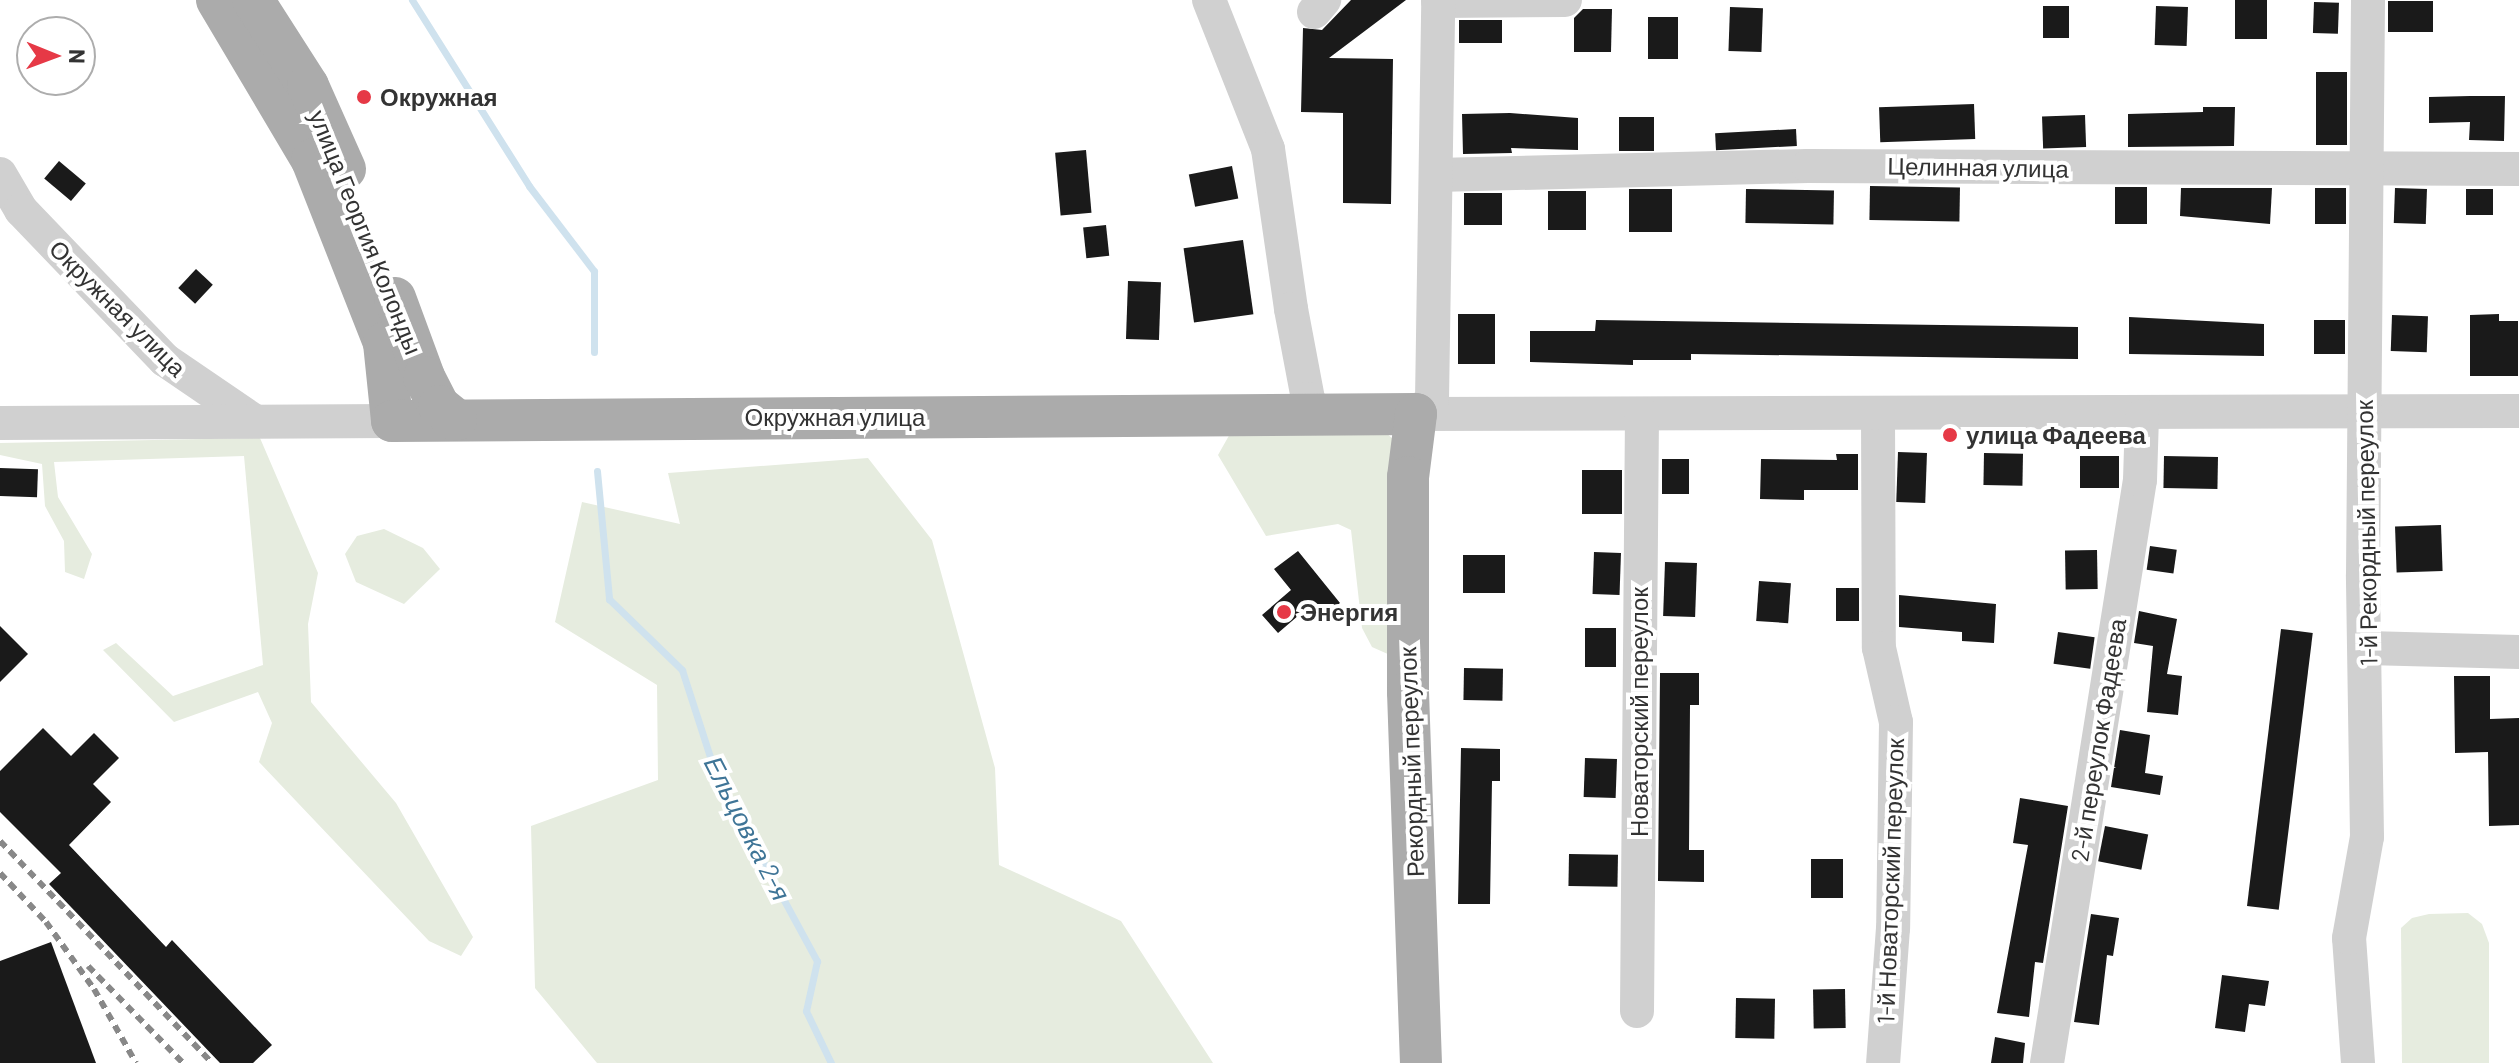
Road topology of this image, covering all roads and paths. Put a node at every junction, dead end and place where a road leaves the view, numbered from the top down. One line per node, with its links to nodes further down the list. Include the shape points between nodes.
1 (217, 0): 20 (main road, улица Георгия Колонды, via 312,160 384,343)
2 (253, 0): 18 (main road, улица Георгия Колонды, via 308,86 362,207 424,377 439,406)
3 (1209, 0): 16 (street, via 1268,149 1291,309 1308,399)
4 (1438, 0): 5 (street); 10 (street)
5 (1565, 0)
6 (2368, 0): 8 (street, 1-й Рекордный переулок)
7 (2519, 169): 8 (street, Целинная улица)
8 (2368, 172): 10 (street, Целинная улица, via 1808,166); 12 (street, 1-й Рекордный переулок)
9 (0, 174): 19 (street, Окружная улица, via 21,210 165,360)
10 (1437, 175): 14 (street, via 1432,400)
11 (2519, 411): 12 (street)
12 (2364, 412): 17 (street); 22 (street, 1-й Рекордный переулок)
13 (1878, 413): 15 (street); 17 (street); 26 (street, 1-й Новаторский переулок, via 1879,648 1896,722 1893,928)
14 (1416, 414): 15 (street); 16 (main road, Окружная улица); 25 (main road, Рекордный переулок, via 1408,477 1408,692)
15 (1642, 414): 24 (street, Новаторский переулок)
16 (1316, 415): 18 (main road, Окружная улица)
17 (2142, 416): 27 (street, 2-й переулок Фадеева, via 2140,480)
18 (456, 420): 20 (main road, Окружная улица)
19 (255, 421): 20 (street, Окружная улица); 21 (street, Окружная улица)
20 (392, 421)
21 (0, 423)
22 (2367, 648): 23 (street); 28 (street, 1-й Рекордный переулок, via 2367,837 2349,938)
23 (2519, 652)
24 (1637, 1011)
25 (1421, 1063)
26 (1883, 1063)
27 (2047, 1063)
28 (2358, 1063)

